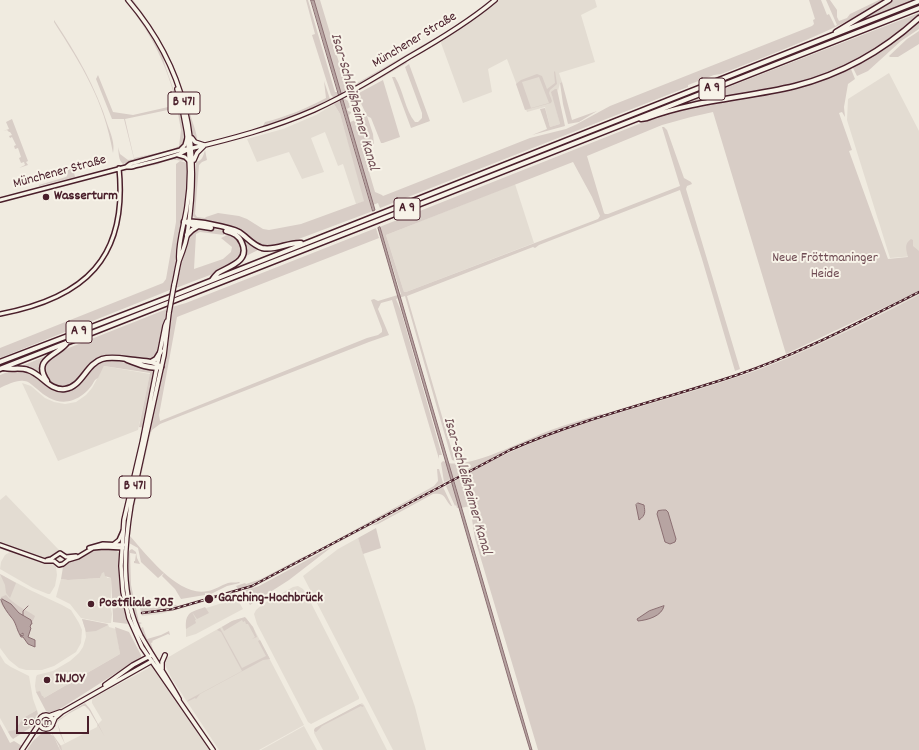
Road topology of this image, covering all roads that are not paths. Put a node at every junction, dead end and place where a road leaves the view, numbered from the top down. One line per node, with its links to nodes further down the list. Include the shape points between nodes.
1 (128, 0): 9 (main road, B 471, via 148,26 166,60 181,102)
2 (495, 0): 10 (main road, Münchener Straße, via 456,29 337,99 266,128)
3 (889, 0): 7 (highway)
4 (919, 1): 7 (highway, A 9)
5 (918, 9): 8 (highway, A 9)
6 (919, 18): 8 (highway, via 866,57 819,79)
7 (824, 39): 21 (highway, A 9)
8 (635, 119): 26 (highway, A 9)
9 (189, 136): 10 (main road, via 195,142); 11 (main road, B 471); 12 (street)
10 (204, 145): 11 (main road); 14 (main road)
11 (190, 149): 12 (street, Münchener Straße); 13 (street, Münchener Straße); 14 (main road, B 471)
12 (180, 150): 15 (street, Münchener Straße)
13 (176, 154): 14 (street, via 185,156); 15 (street, Münchener Straße)
14 (191, 162): 18 (main road, B 471)
15 (126, 167): 16 (street, Münchener Straße)
16 (119, 168): 17 (street, Münchener Straße); 24 (street, via 121,188 118,224 98,264 84,280 64,294 41,304)
17 (0, 200)
18 (188, 223): 19 (highway); 20 (main road, B 471); 21 (highway, via 237,231 263,248); 22 (main road, B 471)
19 (198, 226): 20 (highway); 23 (highway, via 234,233 244,245 244,253 239,262 217,274)
20 (187, 235): 22 (main road, B 471)
21 (304, 244): 23 (highway, A 9)
22 (179, 262): 25 (main road, B 471, bridge)
23 (212, 281): 29 (highway, A 9)
24 (0, 314)
25 (167, 321): 27 (main road, B 471); 31 (main road, B 471, via 166,341)
26 (66, 344): 32 (highway, A 9); 33 (highway, via 44,363 44,375)
27 (161, 351): 30 (highway); 31 (main road, B 471)
28 (125, 359): 30 (highway); 31 (highway, via 136,364); 33 (highway, via 98,360 79,381 68,388 59,389)
29 (0, 362)
30 (151, 362): 31 (highway)
31 (159, 366): 34 (main road, B 471)
32 (1, 369): 33 (highway, via 27,369)
33 (49, 385)
34 (146, 430): 35 (main road, B 471, via 126,508); 39 (main road, B 471, via 131,504)
35 (123, 531): 36 (street); 38 (main road, B 471)
36 (114, 544): 38 (street); 41 (street, via 94,546 78,556)
37 (0, 545): 42 (street)
38 (122, 546): 39 (street); 43 (street, via 99,547); 47 (main road, B 471, via 125,605 135,633)
39 (126, 547): 45 (main road, B 471, via 125,578 129,604 138,629)
40 (55, 556): 41 (street, via 60,553); 42 (street); 44 (street)
41 (66, 557): 43 (street)
42 (43, 560): 44 (street)
43 (66, 561): 44 (street, via 61,565)
44 (55, 562)
45 (153, 655): 47 (main road); 48 (main road, B 471)
46 (165, 655): 50 (main road)
47 (148, 657): 49 (main road, B 471); 51 (main road, via 133,665)
48 (155, 659): 49 (main road); 50 (main road, B 471)
49 (151, 661): 51 (main road); 53 (main road, B 471)
50 (162, 670): 53 (main road, B 471)
51 (117, 679): 52 (main road)
52 (87, 697): 54 (main road); 56 (main road, via 62,712)
53 (182, 704): 60 (main road, B 471)
54 (49, 716): 55 (main road, via 42,717); 56 (main road)
55 (39, 723): 57 (main road); 58 (main road)
56 (53, 723): 57 (main road, via 50,728)
57 (43, 729): 58 (main road)
58 (33, 735): 59 (main road)
59 (22, 750)
60 (213, 750)

